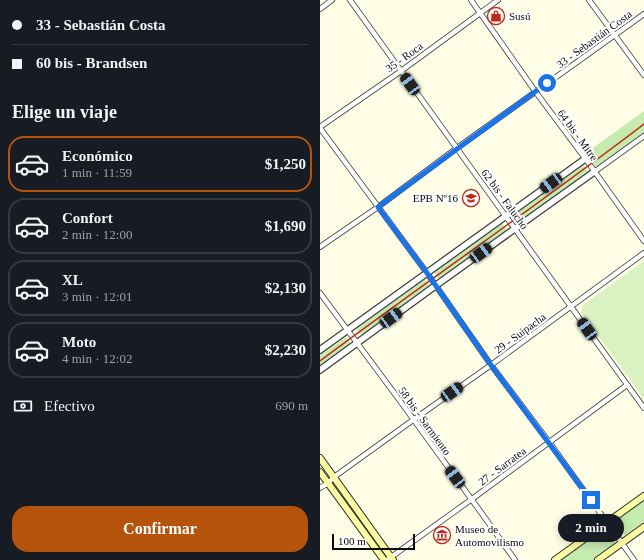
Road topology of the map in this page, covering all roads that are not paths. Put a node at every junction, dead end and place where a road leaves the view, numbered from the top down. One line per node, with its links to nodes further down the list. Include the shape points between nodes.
1 (332, 0): 6 (street)
2 (350, 0): 10 (street, 62 bis - Falucho)
3 (470, 0): 7 (street, 64 bis - Mitre)
4 (498, 0): 7 (street, 35 - Roca)
5 (589, 0): 9 (street)
6 (320, 9)
7 (480, 13): 10 (street, 35 - Roca); 12 (street, 64 bis - Mitre)
8 (644, 14): 9 (street, 33 - Sebastián Costa)
9 (614, 35): 11 (street); 12 (street, 33 - Sebastián Costa)
10 (400, 71): 13 (street, 35 - Roca); 15 (street, 62 bis - Falucho)
11 (644, 75)
12 (535, 92): 15 (street, 33 - Sebastián Costa); 16 (street, 64 bis - Mitre)
13 (320, 127): 18 (street)
14 (644, 136): 17 (street)
15 (457, 148): 18 (street, 33 - Sebastián Costa); 19 (street, 62 bis - Falucho)
16 (585, 159): 17 (street, 64 bis - Mitre); 19 (street)
17 (594, 172): 20 (street); 21 (street, 64 bis - Mitre)
18 (378, 207): 22 (street, 33 - Sebastián Costa); 24 (street)
19 (506, 216): 20 (street, 62 bis - Falucho); 24 (street)
20 (515, 229): 25 (street); 27 (street, 62 bis - Falucho)
21 (644, 241)
22 (320, 247)
23 (644, 253): 27 (street, 29 - Suipacha)
24 (427, 273): 25 (street); 28 (street)
25 (435, 286): 29 (street); 31 (street)
26 (320, 294): 28 (street, 58 bis - Sarmiento)
27 (571, 306): 31 (street, 29 - Suipacha); 33 (street, 62 bis - Falucho)
28 (348, 330): 29 (street, 58 bis - Sarmiento); 30 (street)
29 (357, 342): 32 (street); 35 (street, 58 bis - Sarmiento)
30 (320, 350)
31 (491, 365): 35 (street, 29 - Suipacha); 36 (street)
32 (320, 370)
33 (627, 385): 34 (street, 62 bis - Falucho); 36 (street, 27 - Sarratea)
34 (644, 408)
35 (413, 420): 39 (street, 29 - Suipacha); 43 (street, 58 bis - Sarmiento)
36 (549, 442): 43 (street, 27 - Sarratea); 44 (street)
37 (320, 458): 39 (main road)
38 (320, 472): 40 (main road)
39 (334, 477): 40 (street, 29 - Suipacha); 47 (main road)
40 (328, 483): 41 (street, 29 - Suipacha); 48 (main road)
41 (320, 488)
42 (644, 496): 44 (main road)
43 (472, 499): 47 (street, 27 - Sarratea); 49 (street, 58 bis - Sarmiento)
44 (608, 523): 46 (street); 50 (main road)
45 (644, 527): 46 (main road)
46 (622, 543): 51 (main road); 52 (street)
47 (390, 559)
48 (384, 560)
49 (515, 560)
50 (555, 560)
51 (598, 560)
52 (634, 560)

